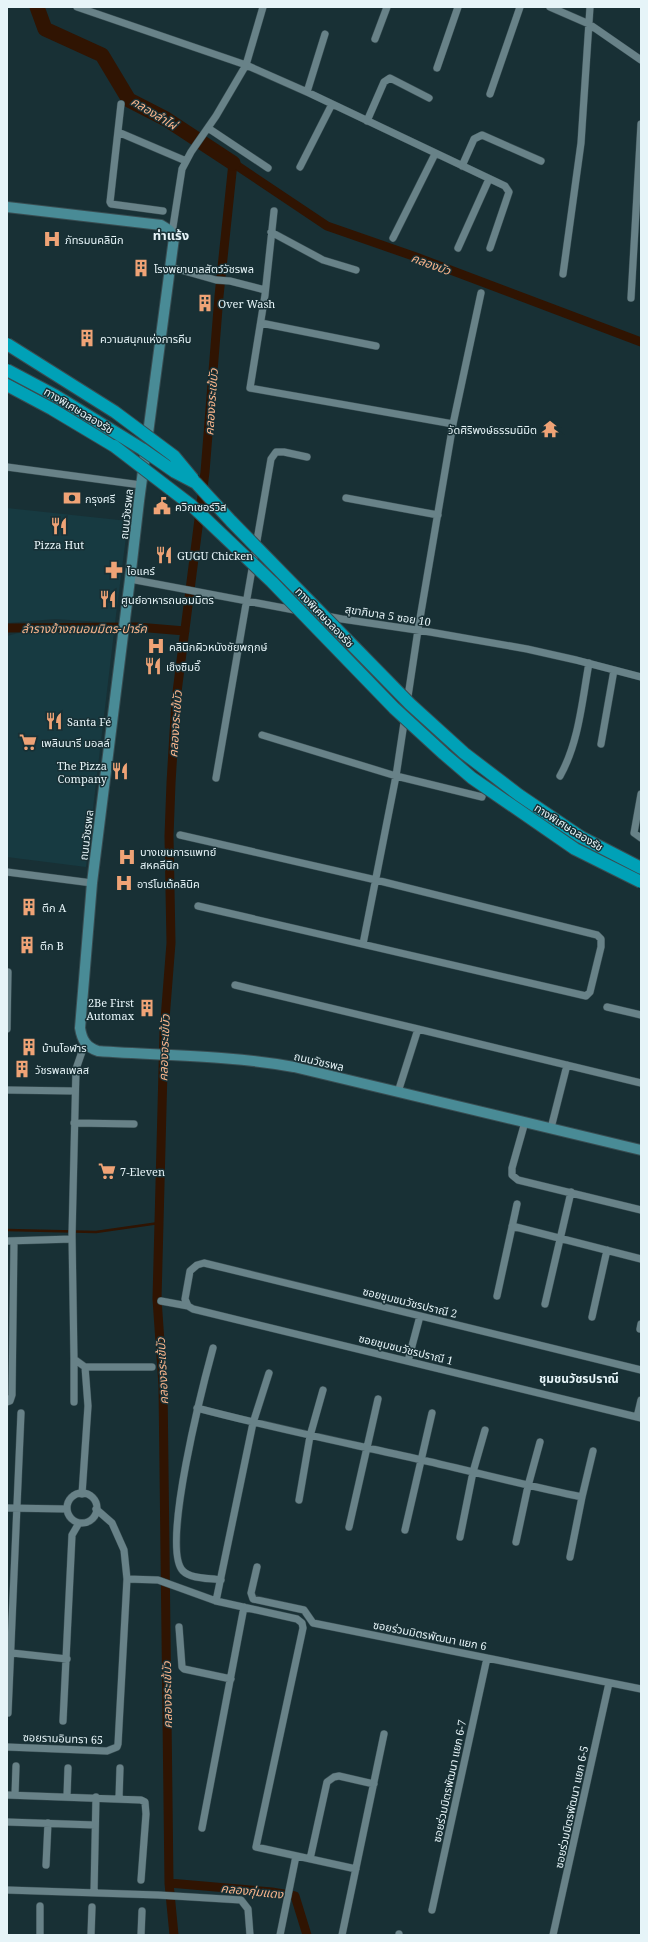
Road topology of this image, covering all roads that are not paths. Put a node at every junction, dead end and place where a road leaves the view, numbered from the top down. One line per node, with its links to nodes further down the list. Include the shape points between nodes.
1 (77, 7): 12 (street)
2 (263, 7): 12 (street)
3 (387, 7): 10 (street)
4 (458, 7): 13 (street)
5 (520, 7): 15 (street)
6 (550, 7): 8 (street)
7 (590, 7): 8 (street)
8 (589, 24): 11 (street); 40 (street, via 581,143)
9 (325, 34): 14 (street)
10 (375, 39)
11 (641, 60)
12 (246, 66): 14 (street); 21 (street)
13 (437, 68)
14 (307, 92): 18 (street)
15 (490, 94)
16 (429, 98): 19 (street, via 390,78 387,79)
17 (121, 104): 22 (street)
18 (332, 104): 19 (street); 27 (street)
19 (367, 121): 23 (street)
20 (641, 124): 43 (street)
21 (206, 130): 24 (street); 28 (street)
22 (118, 132): 24 (street); 31 (street, via 110,203)
23 (435, 154): 26 (street); 35 (street)
24 (186, 161): 34 (street, via 180,176)
25 (541, 161): 26 (street, via 482,134 474,139)
26 (462, 166): 29 (street)
27 (300, 167)
28 (268, 168)
29 (489, 179): 36 (street); 37 (street, via 506,186 509,192)
30 (7, 207): 34 (main road, via 161,225)
31 (163, 211)
32 (274, 211): 33 (street)
33 (272, 232): 39 (street, via 323,260); 41 (street)
34 (172, 233): 38 (main road, ถนนวัชรพล, via 174,238)
35 (393, 238)
36 (458, 248)
37 (490, 248)
38 (170, 267): 41 (street); 53 (main road, ถนนวัชรพล)
39 (356, 270)
40 (563, 274)
41 (266, 290): 44 (street)
42 (481, 293): 49 (street)
43 (631, 298)
44 (261, 322): 46 (street); 49 (street, via 249,384 251,389)
45 (7, 344): 52 (highway, bridge, via 115,412 174,456)
46 (376, 346)
47 (7, 370): 52 (highway, ทางพิเศษฉลองรัช, bridge, via 56,396 142,449 174,472)
48 (7, 385): 74 (highway, ทางพิเศษฉลองรัช, bridge, via 114,446 191,505 272,582 394,708 472,778 575,849)
49 (453, 424): 55 (street)
50 (307, 457): 57 (street, via 276,452 271,459)
51 (7, 468): 53 (street)
52 (196, 483): 71 (highway, ทางพิเศษฉลองรัช, bridge, via 410,704 464,753 519,795 581,837)
53 (141, 485): 56 (main road, ถนนวัชรพล)
54 (346, 498): 55 (street)
55 (438, 515): 58 (street)
56 (130, 579): 57 (street, สุขาภิบาล 5 ซอย 10); 75 (main road, ถนนวัชรพล)
57 (248, 600): 58 (street, สุขาภิบาล 5 ซอย 10, via 342,619); 66 (street)
58 (418, 630): 59 (street, สุขาภิบาล 5 ซอย 10); 64 (street)
59 (589, 663): 60 (street, สุขาภิบาล 5 ซอย 10); 65 (street, via 575,740 569,760)
60 (614, 670): 61 (street, สุขาภิบาล 5 ซอย 10); 63 (street)
61 (641, 677)
62 (262, 735): 64 (street)
63 (601, 744)
64 (396, 776): 68 (street); 73 (street)
65 (560, 776)
66 (216, 778)
67 (641, 794): 70 (street, via 634,833)
68 (482, 797)
69 (180, 835): 73 (street)
70 (641, 838)
71 (641, 868)
72 (7, 872): 75 (street)
73 (376, 880): 77 (street); 77 (street, via 597,935 601,939 601,947 590,992 586,996)
74 (641, 882)
75 (92, 883): 84 (main road, ถนนวัชรพล, via 80,1028)
76 (198, 906): 77 (street)
77 (363, 944)
78 (8, 972): 82 (street)
79 (235, 986): 83 (street)
80 (608, 1006): 81 (street)
81 (641, 1015)
82 (7, 1029)
83 (418, 1029): 85 (street); 89 (street)
84 (85, 1043): 88 (street, via 76,1069); 89 (main road, ถนนวัชรพล, via 98,1051 175,1054 274,1063)
85 (567, 1065): 86 (street); 93 (street)
86 (641, 1083)
87 (7, 1090): 88 (street)
88 (74, 1091): 91 (street)
89 (398, 1092): 90 (main road, ถนนวัชรพล)
90 (525, 1122): 93 (main road, ถนนวัชรพล); 95 (street, via 512,1175 518,1180)
91 (74, 1123): 92 (street); 99 (street)
92 (134, 1124)
93 (551, 1128): 94 (main road, ถนนวัชรพล)
94 (641, 1150)
95 (571, 1192): 97 (street); 100 (street)
96 (517, 1204): 98 (street)
97 (641, 1210)
98 (512, 1226): 100 (street); 104 (street)
99 (72, 1237): 101 (street); 111 (street)
100 (560, 1239): 102 (street); 106 (street)
101 (10, 1241): 120 (street, via 12,1395)
102 (607, 1250): 103 (street); 109 (street)
103 (641, 1259)
104 (497, 1296)
105 (161, 1301): 107 (street, ซอยชุมชนวัชรปราณี 1)
106 (545, 1304)
107 (188, 1306): 108 (street, ซอยชุมชนวัชรปราณี 2, via 185,1299 190,1271 204,1263); 112 (street, ซอยชุมชนวัชรปราณี 1)
108 (420, 1316): 112 (street); 115 (street, ซอยชุมชนวัชรปราณี 2)
109 (592, 1317)
110 (213, 1348): 122 (street)
111 (74, 1359): 113 (street); 121 (street)
112 (408, 1361): 125 (street, ซอยชุมชนวัชรปราณี 1)
113 (85, 1367): 114 (street); 135 (street, via 88,1406)
114 (152, 1367)
115 (641, 1370)
116 (268, 1373): 126 (street)
117 (323, 1390): 128 (street)
118 (378, 1399): 130 (street)
119 (641, 1400): 125 (street)
120 (9, 1401)
121 (74, 1402)
122 (197, 1408): 126 (street); 150 (street, via 179,1504 176,1531 178,1560 182,1570 189,1575)
123 (21, 1413): 139 (street)
124 (432, 1413): 132 (street)
125 (639, 1418)
126 (253, 1423): 128 (street); 150 (street)
127 (485, 1430): 133 (street)
128 (310, 1436): 130 (street); 137 (street)
129 (540, 1442): 134 (street)
130 (366, 1449): 132 (street); 143 (street)
131 (593, 1450): 136 (street)
132 (420, 1459): 133 (street); 144 (street)
133 (473, 1472): 134 (street); 145 (street)
134 (528, 1486): 136 (street); 146 (street)
135 (82, 1494): 140 (street, via 77,1494 70,1500); 141 (street, via 91,1497)
136 (582, 1497): 147 (street)
137 (299, 1500)
138 (7, 1508): 139 (street)
139 (18, 1508): 140 (street); 154 (street)
140 (67, 1508): 142 (street, via 70,1518)
141 (96, 1509): 142 (street, via 92,1518); 149 (street, via 112,1524 124,1550)
142 (79, 1523): 156 (street, via 72,1535)
143 (349, 1527)
144 (405, 1530)
145 (460, 1537)
146 (516, 1542)
147 (570, 1557)
148 (257, 1567): 155 (street, ซอยร่วมมิตรพัฒนา แยก 6, via 251,1593 253,1599 304,1610 313,1623)
149 (127, 1579): 151 (street, via 158,1580); 163 (street, ซอยรามอินทรา 65, via 117,1747 107,1751)
150 (220, 1580): 151 (street)
151 (216, 1601): 152 (street)
152 (244, 1607): 157 (street); 178 (street, via 298,1619 302,1623 256,1848)
153 (179, 1627): 157 (street, via 184,1669)
154 (12, 1653): 156 (street); 160 (street)
155 (487, 1658): 158 (street, ซอยร่วมมิตรพัฒนา แยก 6); 186 (street, ซอยร่วมมิตรพัฒนา แยก 6-7)
156 (67, 1659): 161 (street)
157 (231, 1679): 176 (street)
158 (609, 1683): 159 (street, ซอยร่วมมิตรพัฒนา แยก 6); 194 (street, ซอยร่วมมิตรพัฒนา แยก 6-5)
159 (641, 1689)
160 (8, 1713)
161 (63, 1721)
162 (384, 1734): 167 (street)
163 (7, 1747)
164 (16, 1766): 169 (street)
165 (68, 1768): 170 (street)
166 (120, 1768): 172 (street)
167 (374, 1784): 177 (street, via 339,1776 327,1782); 180 (street)
168 (7, 1795): 169 (street)
169 (15, 1795): 170 (street)
170 (68, 1796): 171 (street)
171 (96, 1797): 172 (street); 175 (street)
172 (119, 1798): 181 (street, via 145,1802)
173 (7, 1822): 174 (street)
174 (48, 1824): 175 (street); 179 (street)
175 (95, 1825): 183 (street)
176 (202, 1828)
177 (310, 1859): 178 (street); 180 (street)
178 (296, 1860): 192 (street)
179 (46, 1865)
180 (356, 1869): 193 (street)
181 (141, 1880)
182 (7, 1890): 183 (street)
183 (94, 1892): 191 (street, via 241,1900 248,1909)
184 (40, 1906): 188 (street)
185 (92, 1906): 189 (street)
186 (432, 1910)
187 (142, 1911): 190 (street)
188 (40, 1935)
189 (91, 1935)
190 (141, 1935)
191 (250, 1935)
192 (280, 1935)
193 (342, 1935)
194 (553, 1935)

